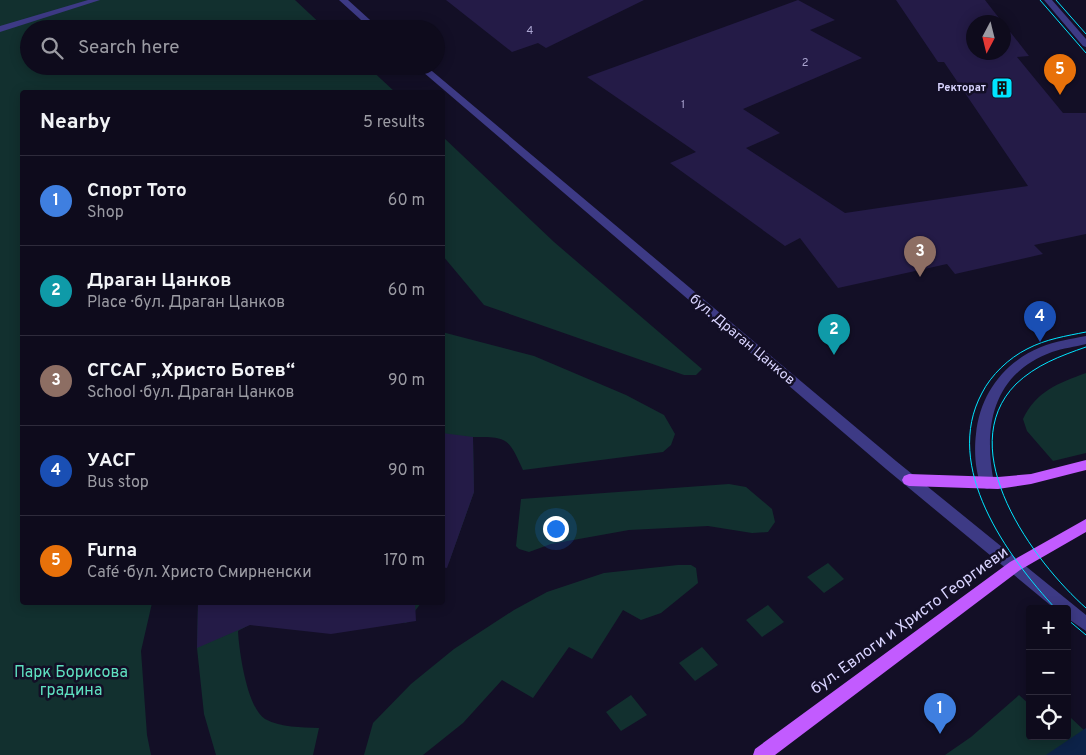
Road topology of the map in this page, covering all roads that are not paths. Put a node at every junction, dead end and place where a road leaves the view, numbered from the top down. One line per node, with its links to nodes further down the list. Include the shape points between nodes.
1 (96, 0): 4 (street)
2 (343, 0): 5 (street)
3 (1048, 0): 8 (street)
4 (30, 20)
5 (366, 20)
6 (20, 23): 7 (street)
7 (0, 29)
8 (1086, 44)
9 (431, 75): 12 (street, бул. Драган Цанков)
10 (1086, 340): 13 (street, via 1047,349 1027,359 995,391 983,419 981,434 980,449)
11 (1086, 465): 13 (main road, via 1031,479)
12 (909, 480): 13 (main road); 15 (street, бул. Драган Цанков)
13 (987, 482)
14 (1086, 525): 15 (main road, бул. Евлоги и Христо Георгиеви)
15 (1015, 566): 16 (street, бул. Драган Цанков); 19 (main road, бул. Евлоги и Христо Георгиеви)
16 (1062, 605)
17 (1071, 612): 18 (street, бул. Драган Цанков)
18 (1086, 624)
19 (761, 755)

